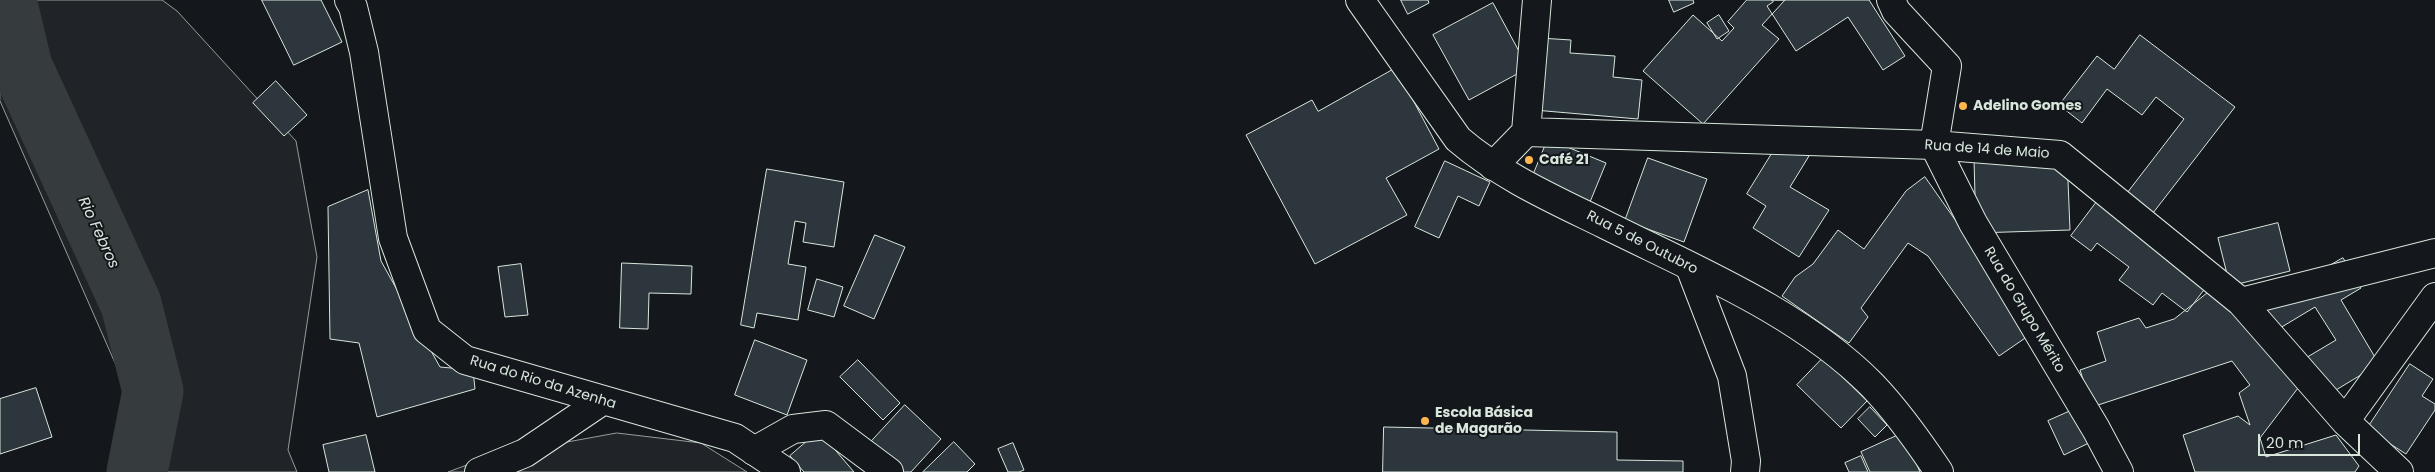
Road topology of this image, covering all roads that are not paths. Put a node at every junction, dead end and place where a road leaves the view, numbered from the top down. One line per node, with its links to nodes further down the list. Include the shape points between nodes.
1 (349, 0): 12 (street, Rua do Rio da Azenha, via 364,52 393,238 427,330 466,360)
2 (1360, 0): 7 (street, Rua 5 de Outubro, via 1458,139)
3 (1537, 0): 5 (street)
4 (1891, 0): 6 (street, via 1896,11 1947,66)
5 (1526, 132): 6 (street, Rua de 14 de Maio); 7 (street)
6 (1934, 145): 10 (street, Rua de 14 de Maio, via 2060,155); 22 (street, Rua do Grupo Mérito, via 1973,223)
7 (1493, 166): 9 (street, Rua 5 de Outubro)
8 (2435, 253): 10 (street)
9 (1690, 267): 14 (street, via 1732,376); 21 (street, Rua 5 de Outubro, via 1772,311 1824,344 1872,385)
10 (2242, 302): 13 (street, Rua de 14 de Maio)
11 (2430, 310): 13 (street)
12 (602, 401): 15 (street, Rua do Rio da Azenha, via 735,438); 16 (street, via 525,453)
13 (2345, 421): 23 (street, Rua de 14 de Maio)
14 (1743, 440): 19 (street); 20 (street)
15 (754, 450): 17 (street, Rua do Rio da Azenha); 18 (street, via 793,429 826,425)
16 (479, 472)
17 (786, 472)
18 (889, 472)
19 (1745, 472)
20 (1764, 472)
21 (1939, 472)
22 (2119, 472)
23 (2399, 472)

